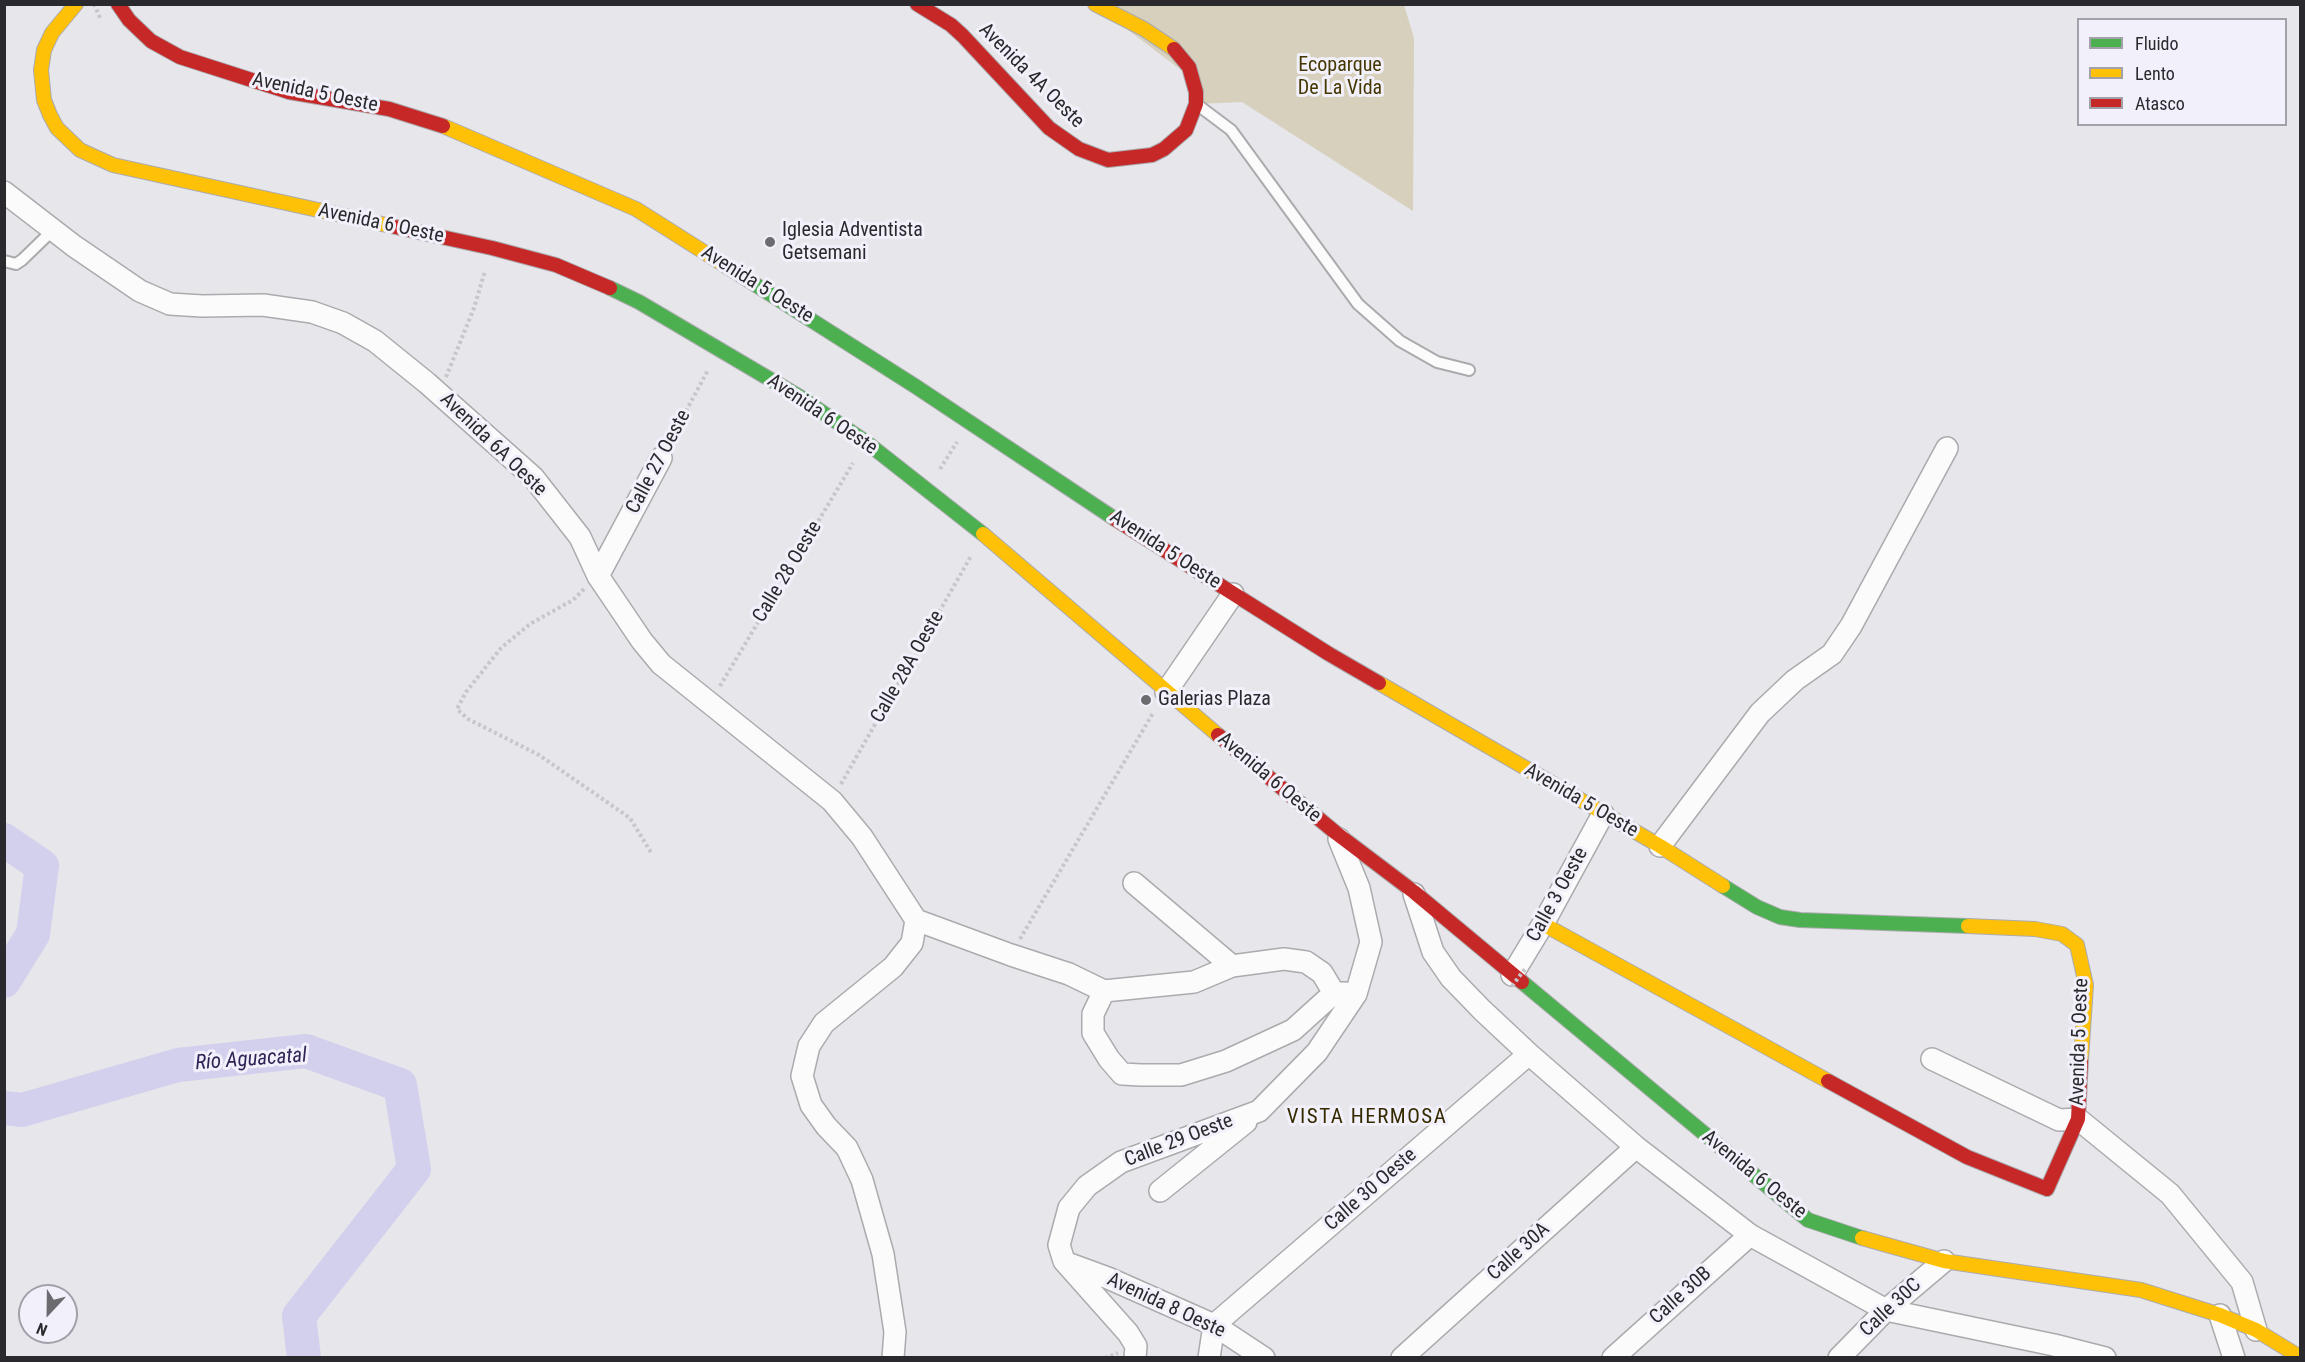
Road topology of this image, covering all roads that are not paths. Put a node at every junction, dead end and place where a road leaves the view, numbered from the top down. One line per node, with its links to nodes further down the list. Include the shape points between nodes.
1 (118, 4): 13 (main road, Avenida 5 Oeste, via 151,41 180,57 289,92 388,109 440,125 636,209)
2 (917, 4): 5 (main road, Avenida 4A Oeste, via 963,36 1049,128 1089,154 1117,160 1164,149 1186,130)
3 (1095, 4): 5 (main road, via 1172,47 1188,67)
4 (69, 6): 14 (main road, Avenida 6 Oeste, via 44,50 44,100 57,128 89,156 113,165 492,248 556,265 599,282 720,349 866,442 983,534)
5 (1196, 104): 9 (lane, via 1231,130 1358,304 1400,341 1437,362)
6 (4, 192): 7 (street, Avenida 6A Oeste)
7 (53, 230): 8 (lane, via 22,261); 12 (street, Avenida 6A Oeste, via 140,291 170,304 263,305 312,312 375,341 532,477 580,537)
8 (4, 261)
9 (1469, 370)
10 (1947, 448): 17 (street, via 1832,654 1795,680 1760,713)
11 (661, 458): 12 (street, Calle 27 Oeste)
12 (598, 576): 20 (street, Avenida 6A Oeste, via 661,664 832,801 862,837)
13 (1233, 594): 14 (street); 15 (main road, Avenida 5 Oeste)
14 (1166, 692): 16 (main road, Avenida 6 Oeste)
15 (1602, 814): 17 (main road, Avenida 5 Oeste); 21 (street, Calle 3 Oeste)
16 (1336, 833): 19 (main road, Avenida 6 Oeste); 26 (street, Calle 29 Oeste, via 1359,888 1371,942)
17 (1660, 846): 30 (main road, Avenida 5 Oeste, via 1757,907 1780,917 2035,929 2062,934 2077,945 2086,985)
18 (1134, 883): 22 (street)
19 (1414, 892): 23 (main road, Avenida 6 Oeste); 27 (street, via 1433,952 1451,978)
20 (916, 920): 24 (street, via 1068,974); 41 (street, via 912,943 893,967 824,1023 809,1046 802,1076 811,1105 847,1148 862,1180 883,1254 895,1332)
21 (1543, 924): 23 (street, Calle 3 Oeste); 30 (main road, Avenida 5 Oeste, via 1967,1157 2047,1189)
22 (1232, 966): 24 (street, via 1194,982); 25 (street, via 1284,959 1306,962 1322,973)
23 (1516, 976): 34 (main road, Avenida 6 Oeste, via 1808,1220)
24 (1104, 991): 25 (street, via 1093,1014 1093,1034 1122,1074 1141,1075 1181,1075 1226,1061 1293,1030)
25 (1334, 993): 26 (street)
26 (1356, 994): 29 (street, Calle 29 Oeste, via 1317,1052)
27 (1529, 1054): 31 (street); 38 (street, Calle 30 Oeste)
28 (1932, 1059): 30 (street, Avenida 5 Oeste, via 2060,1120)
29 (1259, 1111): 32 (street); 35 (street, Calle 29 Oeste, via 1121,1162 1087,1186 1068,1208 1059,1245)
30 (2078, 1119): 39 (street, Avenida 5 Oeste, via 2170,1194 2242,1282)
31 (1636, 1147): 33 (street); 45 (street, Calle 30A)
32 (1160, 1191)
33 (1750, 1235): 36 (street); 46 (street, Calle 30B)
34 (1944, 1260): 36 (street, Calle 30C); 37 (main road, Avenida 6 Oeste, via 2141,1290)
35 (1064, 1262): 38 (street, Avenida 8 Oeste); 42 (street, via 1128,1333 1136,1346)
36 (1886, 1310): 47 (street, Calle 30C); 48 (street)
37 (2220, 1315): 39 (main road, Avenida 6 Oeste); 49 (street)
38 (1214, 1325): 43 (street); 44 (street, Avenida 8 Oeste)
39 (2256, 1330): 40 (main road, Avenida 6 Oeste)
40 (2301, 1357)
41 (893, 1358)
42 (1135, 1358)
43 (1209, 1358)
44 (1264, 1358)
45 (1402, 1358)
46 (1613, 1358)
47 (1839, 1358)
48 (2104, 1358)
49 (2234, 1358)

